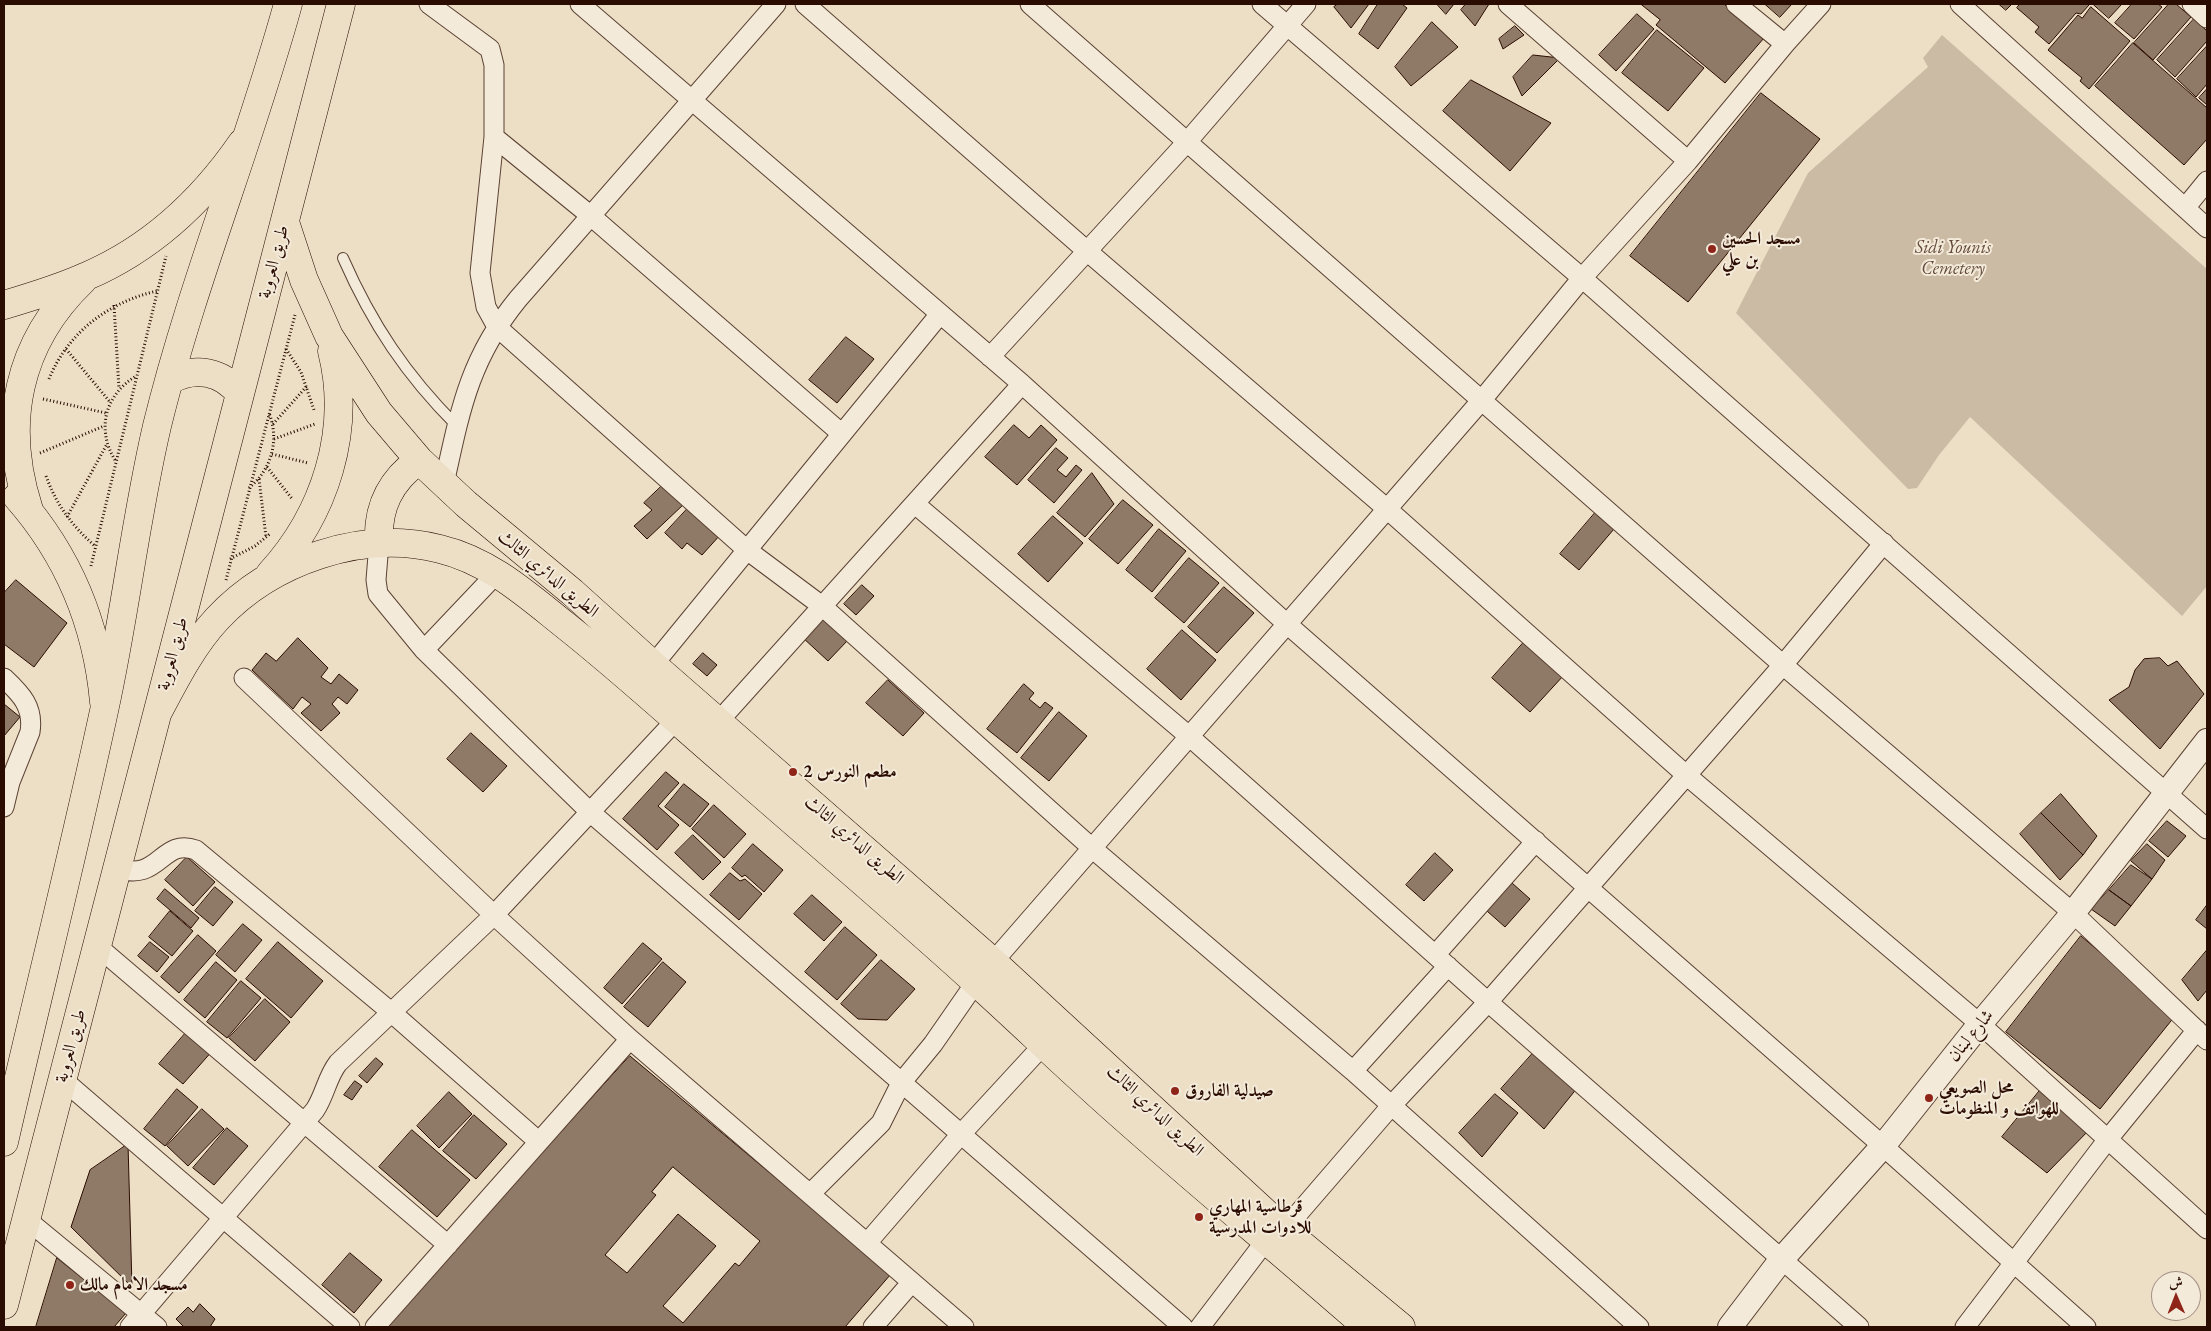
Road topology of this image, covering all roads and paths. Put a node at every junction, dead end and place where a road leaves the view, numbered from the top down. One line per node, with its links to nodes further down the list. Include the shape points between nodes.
1 (288, 4): 20 (main road)
2 (340, 4): 27 (main road, طريق العروبة)
3 (429, 4): 19 (street, via 490,49 494,64)
4 (580, 4): 18 (street)
5 (776, 4): 18 (street)
6 (805, 4): 29 (street)
7 (1030, 4): 21 (street)
8 (1262, 4): 16 (street)
9 (1306, 4): 16 (street)
10 (1508, 4): 22 (street)
11 (1736, 4): 17 (street)
12 (1821, 4): 17 (street)
13 (1960, 4): 24 (street)
14 (2192, 4): 15 (street)
15 (2207, 18)
16 (1287, 25): 21 (street); 32 (street)
17 (1785, 44): 22 (street)
18 (692, 100): 25 (street); 37 (street)
19 (494, 137): 25 (street); 38 (street, via 480,273 486,308)
20 (245, 140): 26 (main road, via 207,189); 44 (main road)
21 (1187, 142): 29 (street); 52 (street)
22 (1688, 161): 32 (street)
23 (2207, 181): 24 (street)
24 (2185, 208): 28 (street)
25 (591, 216): 38 (street); 62 (street)
26 (176, 220): 31 (main road, via 148,242); 34 (path)
27 (285, 222): 33 (main road, الطريق الدائري الثالث); 50 (main road, طريق العروبة)
28 (2207, 228)
29 (1087, 251): 42 (street); 80 (street)
30 (343, 258): 60 (lane, via 383,337 418,385)
31 (86, 277): 35 (main road); 81 (main road, via 42,330 18,396 15,419 17,465)
32 (1582, 278): 52 (street); 86 (street)
33 (304, 280): 39 (main road, الطريق الدائري الثالث); 41 (path)
34 (157, 291): 36 (path); 43 (path)
35 (4, 305)
36 (114, 305): 40 (path, via 88,324); 48 (path)
37 (940, 314): 42 (street); 62 (street)
38 (497, 327): 60 (street, via 476,365); 88 (street)
39 (329, 336): 69 (main road, الطريق الدائري الثالث, via 379,413); 91 (main road, via 339,408 327,479 300,537)
40 (66, 348): 46 (path); 53 (path)
41 (286, 348): 47 (path); 56 (path)
42 (990, 357): 45 (street)
43 (136, 376): 48 (path); 71 (path)
44 (170, 380): 50 (main road, via 188,372 208,372 226,380); 101 (main road, via 139,512)
45 (1022, 384): 79 (street); 95 (street)
46 (46, 386)
47 (307, 386): 57 (path); 58 (path)
48 (119, 389): 53 (path)
49 (45, 392): 51 (path)
50 (240, 394): 102 (main road, طريق العروبة)
51 (43, 399): 54 (path); 55 (path)
52 (1480, 401): 80 (street); 97 (street)
53 (110, 402): 55 (path)
54 (42, 405)
55 (106, 413): 59 (path)
56 (268, 413): 58 (path); 77 (path)
57 (315, 424): 61 (path); 63 (path)
58 (272, 425): 63 (path)
59 (104, 426): 64 (path); 66 (path)
60 (457, 426): 76 (street)
61 (315, 431)
62 (842, 434): 88 (street)
63 (274, 439): 67 (path)
64 (107, 444): 71 (path); 82 (path)
65 (40, 446): 66 (path)
66 (40, 453): 70 (path)
67 (272, 454): 68 (path, via 312,464); 72 (path)
68 (313, 457)
69 (418, 460): 76 (main road, الطريق الدائري الثالث); 85 (main road, via 397,478 384,502)
70 (42, 461)
71 (115, 461): 87 (path)
72 (267, 467): 74 (path); 78 (path, via 296,504)
73 (44, 470): 82 (path)
74 (259, 478): 77 (path); 84 (path)
75 (4, 483): 81 (main road)
76 (444, 484): 98 (main road, الطريق الدائري الثالث, via 572,592)
77 (248, 489): 89 (path)
78 (299, 497)
79 (914, 504): 93 (street); 105 (street)
80 (1386, 508): 95 (street); 107 (street)
81 (29, 510): 92 (main road, via 59,554)
82 (67, 517): 87 (path)
83 (277, 528): 84 (path)
84 (266, 538): 89 (path)
85 (379, 543): 90 (main road, الطريق الدائري الثالث, via 441,549); 91 (main road, الطريق الدائري الثالث, via 339,550); 96 (street, via 378,594)
86 (1884, 543): 97 (street); 108 (street)
87 (95, 546): 92 (path)
88 (747, 550): 93 (street); 98 (street)
89 (230, 559): 94 (path)
90 (497, 573): 96 (street); 103 (main road, الطريق الدائري الثالث, via 588,644)
91 (264, 581): 94 (main road, الطريق الدائري الثالث)
92 (82, 603): 101 (main road, via 98,655)
93 (822, 606): 104 (street); 113 (street)
94 (218, 618): 102 (main road, الطريق الدائري الثالث, via 177,676)
95 (1287, 624): 105 (street); 112 (street)
96 (424, 650): 110 (street)
97 (1783, 665): 107 (street); 116 (street)
98 (653, 666): 104 (main road, الطريق الدائري الثالث)
99 (4, 678): 109 (street, via 24,698 32,723)
100 (244, 678): 117 (street)
101 (105, 708): 135 (main road)
102 (158, 712): 114 (main road, طريق العروبة)
103 (676, 720): 110 (street); 120 (main road, الطريق الدائري الثالث)
104 (718, 722): 120 (main road, الطريق الدائري الثالث)
105 (1190, 737): 113 (street); 119 (street)
106 (2207, 741): 108 (street, شارع لبنان)
107 (1685, 774): 115 (street); 123 (street)
108 (2166, 792): 111 (street); 116 (street, شارع لبنان)
109 (4, 807)
110 (590, 812): 117 (street); 129 (street)
111 (2207, 829)
112 (1536, 841): 115 (street); 119 (street)
113 (1093, 849): 120 (street); 127 (street)
114 (117, 868): 118 (main road, طريق العروبة); 122 (street, via 141,871 156,864 173,848 181,846 196,850)
115 (1587, 886): 121 (street); 136 (street)
116 (2073, 913): 123 (street, شارع لبنان); 124 (street)
117 (494, 915): 122 (street); 125 (street)
118 (97, 946): 128 (main road, طريق العروبة); 131 (street)
119 (1442, 960): 121 (street); 127 (street)
120 (985, 972): 126 (main road, الطريق الدائري الثالث); 129 (street); 141 (main road, الطريق الدائري الثالث)
121 (1488, 1002): 130 (street); 144 (street)
122 (391, 1012): 131 (street, via 334,1068 321,1100); 134 (street)
123 (1980, 1024): 133 (street); 136 (street, شارع لبنان)
124 (2202, 1035): 133 (street)
125 (630, 1039): 134 (street); 137 (street)
126 (1044, 1044): 132 (street); 141 (main road, الطريق الدائري الثالث, via 1094,1091)
127 (1353, 1071): 130 (street)
128 (62, 1079): 138 (street); 139 (main road, طريق العروبة)
129 (901, 1083): 132 (street); 137 (street, via 881,1123)
130 (1391, 1106): 141 (street); 158 (street)
131 (305, 1122): 138 (street); 143 (street)
132 (962, 1133): 142 (street); 154 (street)
133 (2108, 1139): 140 (street); 145 (street)
134 (538, 1141): 143 (street)
135 (4, 1142)
136 (1884, 1146): 144 (street, شارع لبنان); 145 (street)
137 (810, 1194): 142 (street)
138 (223, 1218): 148 (street); 150 (street)
139 (26, 1219): 147 (main road, طريق العروبة); 148 (street)
140 (2207, 1228)
141 (1276, 1234): 155 (street); 156 (main road, الطريق الدائري الثالث); 157 (main road, الطريق الدائري الثالث)
142 (867, 1243): 146 (street)
143 (448, 1245): 151 (street)
144 (1781, 1260): 159 (street, شارع لبنان); 160 (street)
145 (2013, 1263): 161 (street); 162 (street)
146 (912, 1282): 152 (street); 153 (street)
147 (4, 1305)
148 (136, 1321): 149 (street)
149 (157, 1327)
150 (350, 1327)
151 (375, 1327)
152 (873, 1327)
153 (964, 1327)
154 (1183, 1327)
155 (1200, 1327)
156 (1367, 1327)
157 (1401, 1327)
158 (1639, 1327)
159 (1730, 1327)
160 (1859, 1327)
161 (1965, 1327)
162 (2086, 1327)

